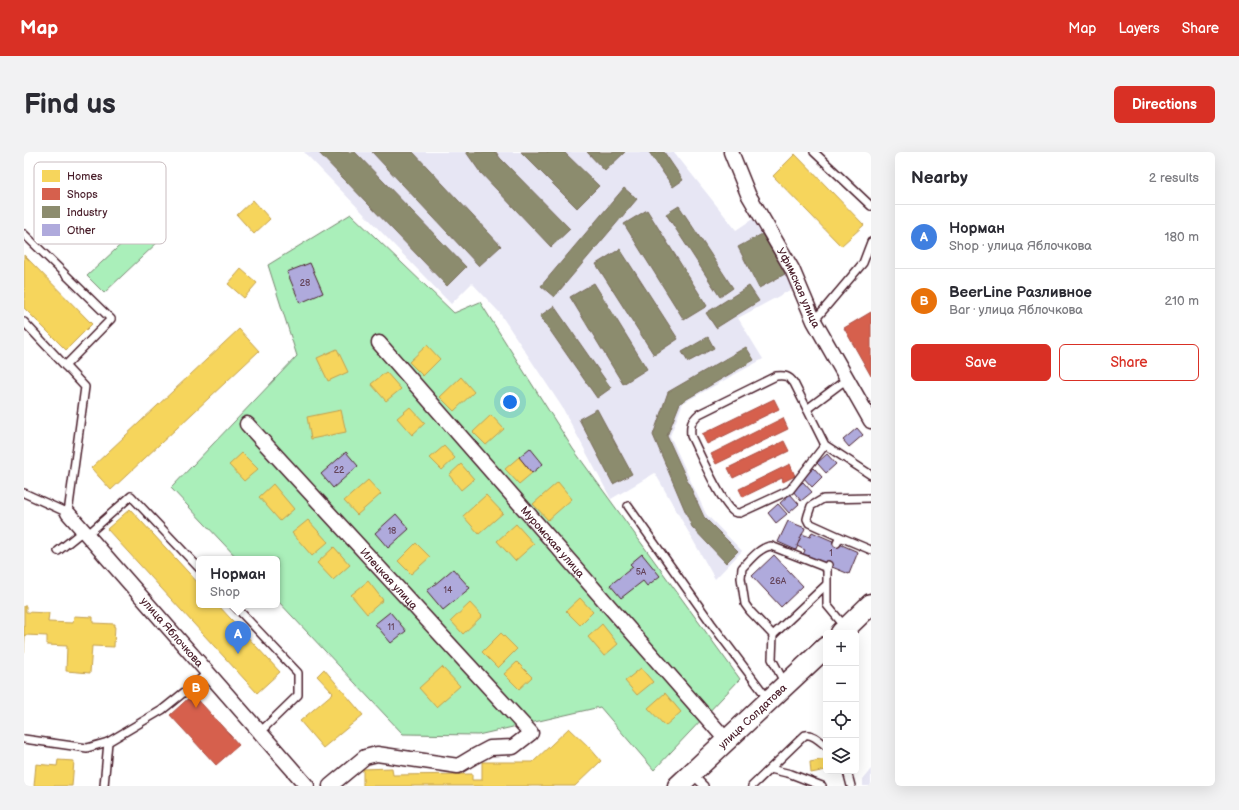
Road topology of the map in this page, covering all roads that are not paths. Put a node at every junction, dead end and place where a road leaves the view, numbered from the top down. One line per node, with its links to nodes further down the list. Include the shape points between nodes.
1 (814, 152): 3 (lane)
2 (734, 154): 8 (street, Уфимская улица, via 748,194 792,269)
3 (871, 206)
4 (24, 234): 7 (lane)
5 (871, 242): 8 (lane, via 863,263)
6 (34, 244): 11 (lane, via 110,319)
7 (34, 244)
8 (814, 321): 12 (street, Уфимская улица)
9 (24, 322): 11 (lane)
10 (378, 343): 37 (street, Муромская улица)
11 (65, 366): 21 (lane, via 85,387)
12 (847, 379): 13 (lane); 14 (street, Уфимская улица)
13 (807, 409): 16 (lane); 16 (lane, via 789,377 776,376 699,414 692,420 691,436 719,490 731,509 740,514 790,490)
14 (871, 421)
15 (247, 424): 45 (street, Илецкая улица, via 531,733 513,747 490,748 458,766 377,754 366,757)
16 (825, 445): 17 (lane)
17 (871, 475)
18 (24, 493): 21 (lane)
19 (871, 498): 23 (lane, via 824,499 811,506 807,519 809,523 839,540)
20 (628, 506): 34 (lane)
21 (68, 514): 22 (street, улица Яблочкова)
22 (85, 533): 24 (lane); 25 (lane, via 131,496); 32 (street, улица Яблочкова)
23 (871, 550)
24 (58, 551)
25 (196, 565)
26 (826, 585): 29 (lane, via 827,605); 30 (lane); 30 (lane, via 827,567 771,546 763,549 742,568 745,604)
27 (871, 604): 29 (main road)
28 (237, 608): 35 (lane, via 298,673 298,695)
29 (843, 630)
30 (773, 635): 33 (lane, via 772,659)
31 (823, 650): 33 (main road, улица Солдатова)
32 (208, 673): 35 (street, улица Яблочкова); 38 (lane, via 162,710)
33 (786, 686): 34 (main road, улица Солдатова)
34 (769, 701): 37 (main road, улица Солдатова)
35 (260, 732): 44 (street, улица Яблочкова)
36 (24, 739): 38 (lane, via 87,748)
37 (727, 741): 42 (main road, улица Солдатова)
38 (108, 742): 43 (lane)
39 (823, 744): 40 (lane, via 811,735 805,735)
40 (770, 769): 46 (lane); 47 (lane)
41 (848, 774): 48 (lane)
42 (691, 782)
43 (104, 786)
44 (307, 786)
45 (330, 786)
46 (752, 786)
47 (822, 786)
48 (851, 786)

